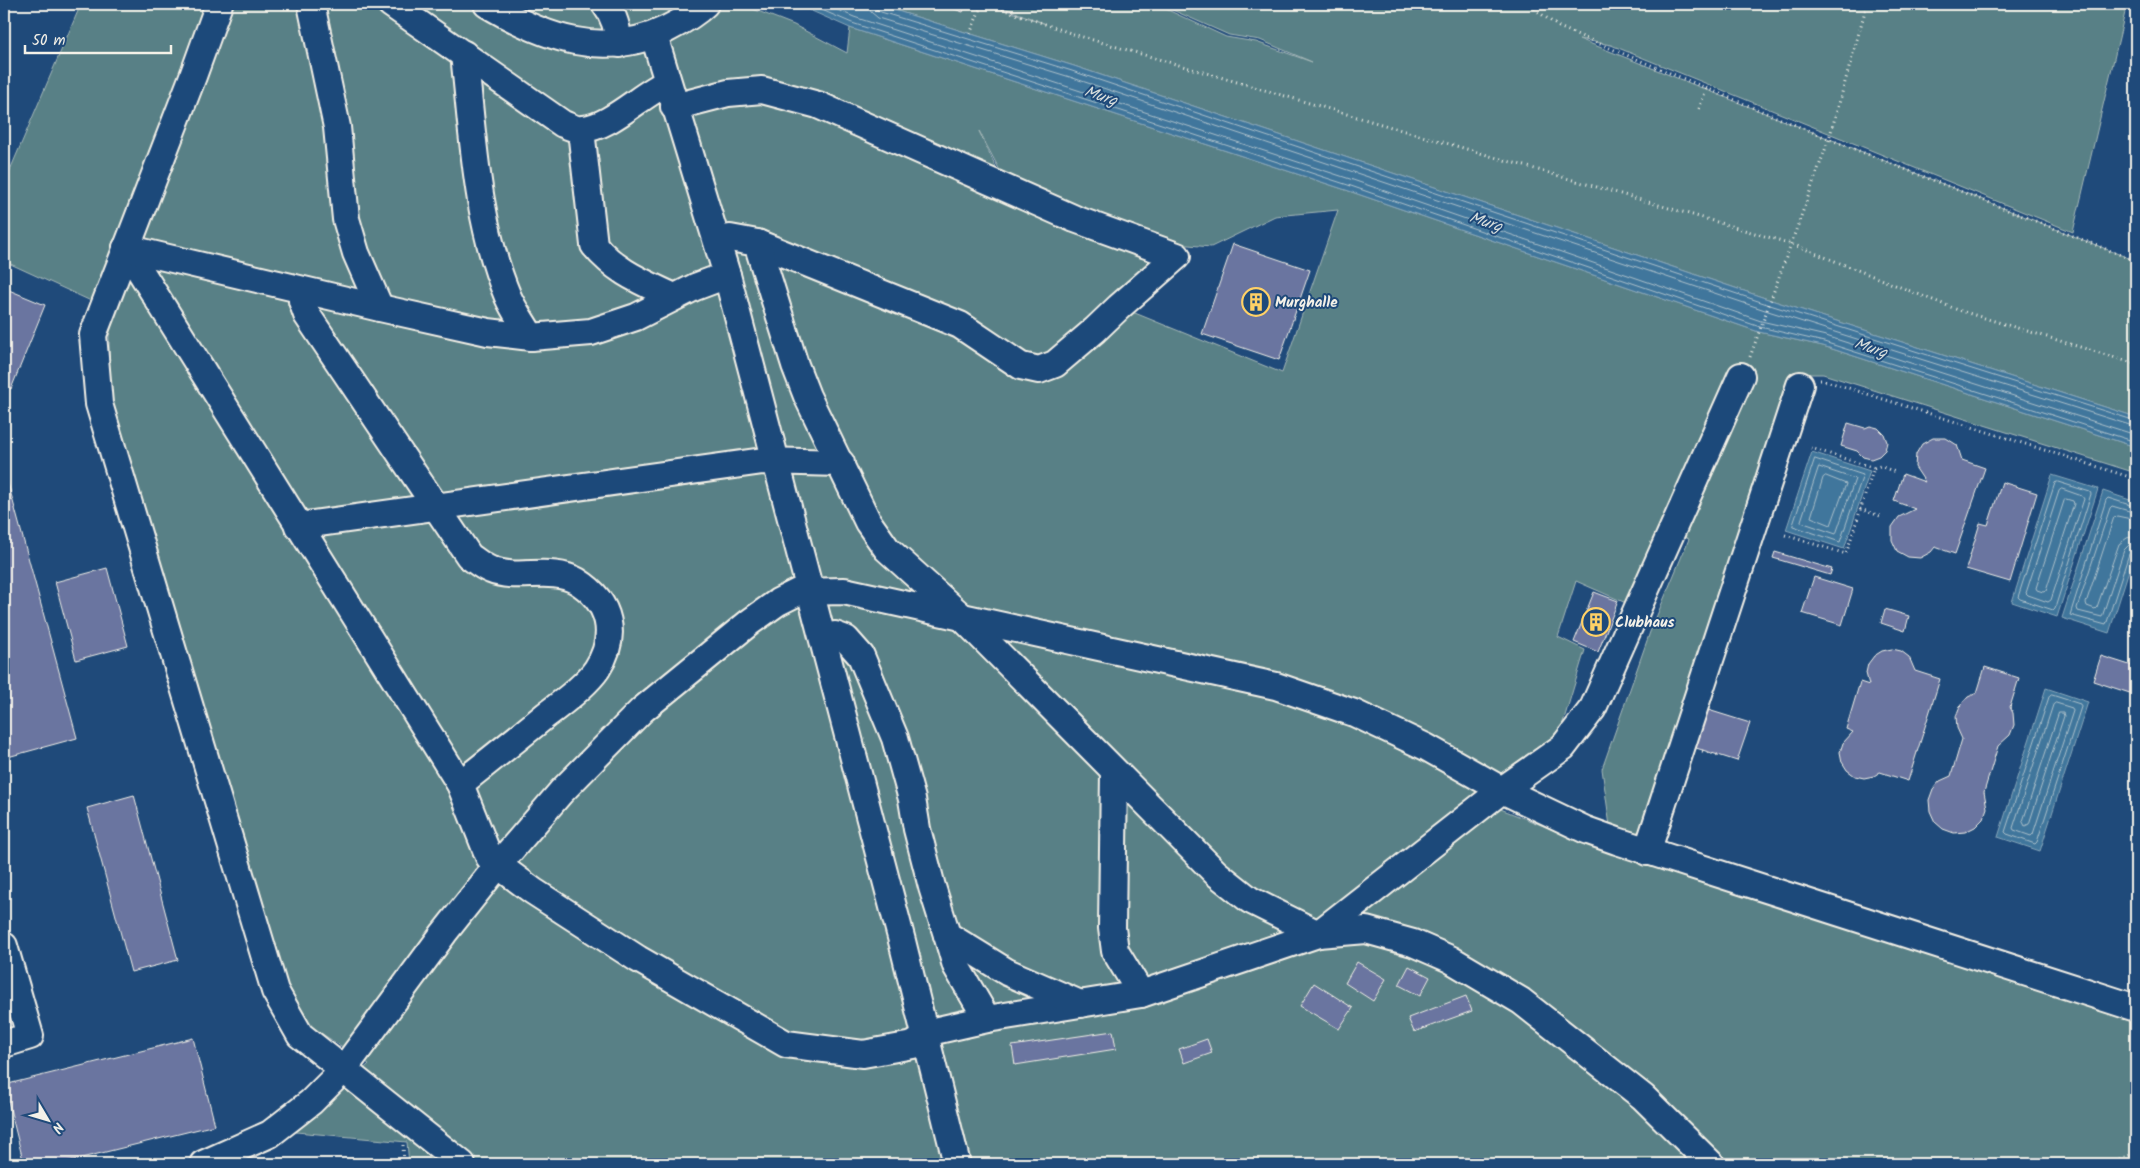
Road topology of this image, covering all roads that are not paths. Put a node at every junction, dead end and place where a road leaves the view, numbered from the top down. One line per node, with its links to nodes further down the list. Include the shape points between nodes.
1 (219, 4): 15 (street)
2 (311, 4): 19 (street, via 337,127 346,219 356,253)
3 (391, 4): 9 (street)
4 (487, 4): 8 (street, via 552,36 584,44)
5 (605, 4): 8 (street, via 617,26)
6 (705, 4): 7 (street, via 684,21)
7 (654, 36): 8 (street); 10 (street)
8 (619, 44)
9 (464, 54): 12 (street, via 564,124); 20 (street, via 478,180 491,244 509,298)
10 (667, 83): 11 (street); 12 (street, via 602,124)
11 (674, 107): 13 (street); 14 (street, via 728,93 762,90 818,104 1075,219 1176,256 1055,364 1039,370 1022,366 960,325)
12 (581, 130): 18 (street, via 594,246 623,273)
13 (718, 240): 14 (street, via 730,238); 16 (street)
14 (757, 243): 24 (street, via 795,365)
15 (126, 248): 17 (street); 26 (street); 44 (street, via 93,335 99,404 275,991 300,1035)
16 (728, 275): 18 (street); 23 (street)
17 (304, 290): 19 (street); 25 (street, via 302,301 307,316)
18 (674, 297): 20 (street, via 636,317 591,332)
19 (380, 308): 20 (street, via 488,332)
20 (531, 337)
21 (1741, 376): 32 (street, via 1594,708 1563,747)
22 (1800, 385): 33 (street)
23 (775, 460): 24 (street); 25 (street); 27 (street)
24 (841, 463): 28 (street, via 868,522 887,549)
25 (434, 507): 26 (street); 31 (street, via 468,556 492,571 519,575 551,574 576,581 597,598 609,620 608,647 596,670 568,698)
26 (298, 526): 31 (street)
27 (810, 591): 28 (street, via 844,591); 29 (street); 34 (street, via 798,592 771,607 642,710 561,792)
28 (961, 616): 30 (street); 32 (street, via 1276,686 1354,713 1426,747)
29 (823, 637): 36 (street, via 835,635 846,640 860,656 873,685 895,738); 42 (street)
30 (1114, 772): 35 (street, via 1222,879 1250,900); 38 (street, via 1113,936 1115,951)
31 (460, 784): 34 (street, via 489,857)
32 (1502, 790): 33 (street, via 1586,830); 35 (street)
33 (1647, 852): 40 (street)
34 (498, 865): 42 (street, via 638,959 786,1044 863,1054 913,1044); 44 (street)
35 (1318, 934): 38 (street); 48 (street, via 1366,930 1413,943 1458,963 1521,1001 1574,1042 1643,1097)
36 (947, 935): 39 (street, via 1007,972); 41 (street, via 956,966)
37 (4, 946): 43 (street, via 30,1036)
38 (1141, 994): 39 (street)
39 (1080, 1004): 41 (street)
40 (2136, 1008)
41 (987, 1019): 42 (street, via 934,1031)
42 (924, 1038): 47 (street)
43 (4, 1044)
44 (343, 1070): 45 (street, via 311,1102 270,1134); 46 (street)
45 (203, 1164)
46 (462, 1164)
47 (957, 1164)
48 (1711, 1164)

